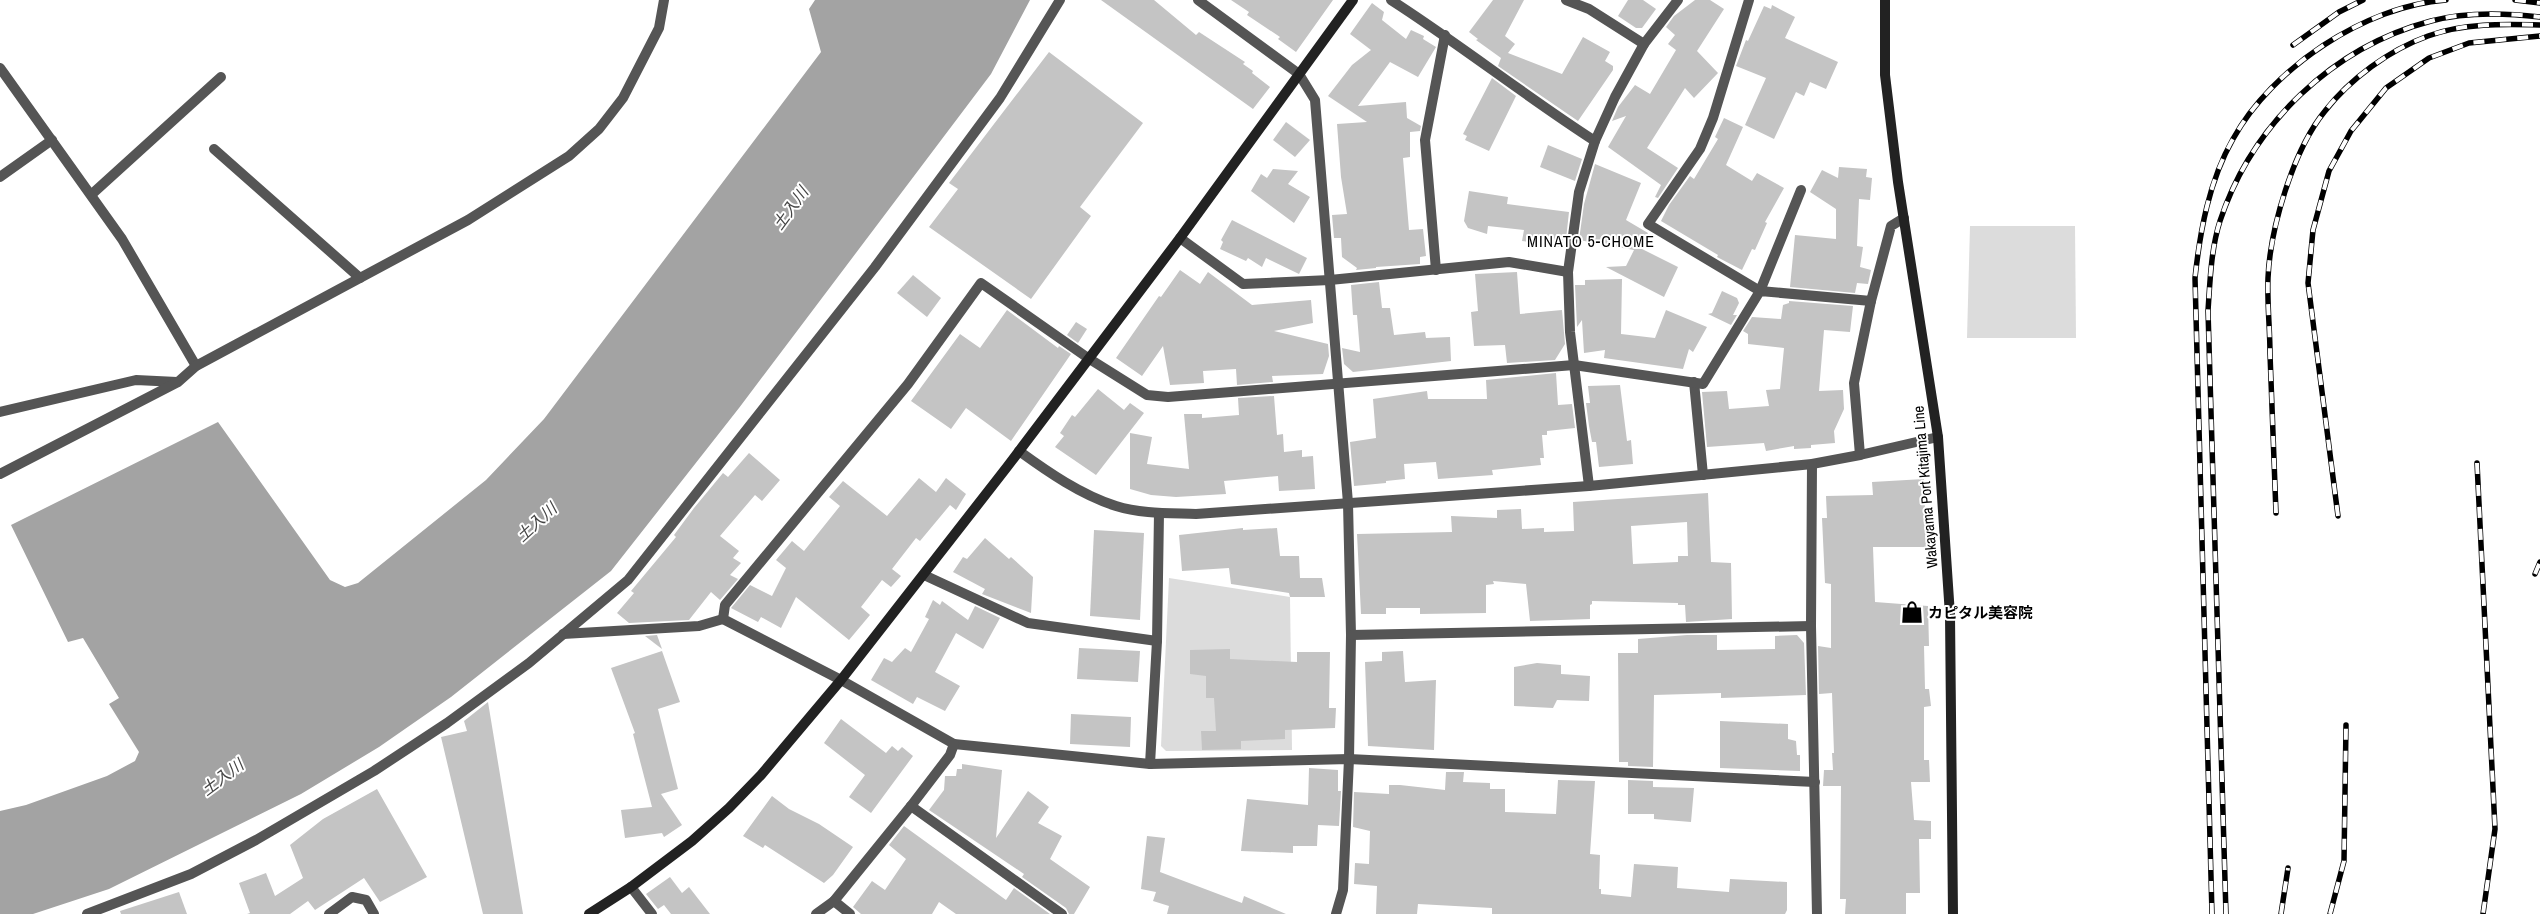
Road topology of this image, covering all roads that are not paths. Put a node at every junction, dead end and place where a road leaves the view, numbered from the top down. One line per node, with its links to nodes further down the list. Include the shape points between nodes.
1 (664, 0): 25 (street, via 659,28 624,98 599,129 569,156 468,220)
2 (1060, 0): 48 (street, via 1000,98 681,516 628,580)
3 (1198, 0): 13 (street)
4 (1354, 0): 13 (street)
5 (1391, 0): 10 (street)
6 (1566, 0): 11 (street, via 1589,10)
7 (1678, 0): 11 (street)
8 (1748, 0): 27 (street, via 1700,149 1648,224)
9 (1885, 0): 21 (street, Wakayama Port Kitajima Line, via 1884,75)
10 (1445, 35): 16 (street, via 1538,104); 23 (street, via 1425,140)
11 (1644, 44): 16 (street)
12 (0, 68): 15 (street)
13 (1299, 74): 22 (street); 26 (street, via 1315,100)
14 (221, 77): 20 (street)
15 (52, 140): 18 (street); 20 (street)
16 (1595, 141): 24 (street, via 1579,192)
17 (214, 149): 25 (street)
18 (0, 177)
19 (1801, 190): 27 (street)
20 (92, 194): 31 (street)
21 (1904, 218): 28 (street, via 1891,226); 36 (street, Wakayama Port Kitajima Line)
22 (1180, 238): 26 (street, via 1243,284); 29 (street)
23 (1436, 270): 24 (street, via 1509,262); 26 (street)
24 (1568, 272): 30 (street)
25 (360, 278): 31 (street)
26 (1330, 280): 34 (street)
27 (1760, 291): 28 (street); 33 (street, via 1703,384)
28 (1871, 301): 38 (street, via 1854,383)
29 (1088, 358): 34 (street, via 1147,394 1168,397); 37 (street); 46 (street, via 981,283 908,384 725,605)
30 (1574, 365): 33 (street); 34 (street); 42 (street)
31 (196, 366): 32 (street)
32 (178, 382): 35 (street, via 136,380); 40 (street)
33 (1694, 382): 41 (street)
34 (1338, 383): 43 (street)
35 (0, 412)
36 (1938, 437): 38 (street); 69 (street, Wakayama Port Kitajima Line, via 1950,615)
37 (1019, 451): 44 (street, via 1077,489 1116,506); 45 (street)
38 (1860, 456): 39 (street)
39 (1812, 464): 41 (street); 47 (street)
40 (0, 474)
41 (1703, 474): 42 (street)
42 (1589, 486): 43 (street)
43 (1348, 503): 44 (street, via 1196,514); 49 (street)
44 (1159, 513): 50 (street)
45 (924, 576): 50 (street, via 1028,622); 51 (street)
46 (723, 619): 48 (street, via 699,626); 51 (street)
47 (1811, 626): 49 (street); 55 (street)
48 (563, 634): 59 (street, via 529,664 374,771 191,874)
49 (1351, 635): 53 (street)
50 (1157, 641): 54 (street)
51 (841, 680): 52 (street); 57 (street, via 729,808 692,841)
52 (954, 744): 54 (street); 56 (street, via 950,756)
53 (1349, 759): 54 (street); 55 (street); 67 (street, via 1343,890)
54 (1150, 764)
55 (1815, 782): 68 (street)
56 (911, 806): 58 (street); 66 (street)
57 (631, 886): 62 (street); 63 (street)
58 (834, 901): 64 (street); 65 (street)
59 (87, 914)
60 (329, 914): 61 (street, via 352,897 366,900)
61 (374, 914)
62 (589, 914)
63 (652, 914)
64 (816, 914)
65 (850, 914)
66 (1062, 914)
67 (1336, 914)
68 (1817, 914)
69 (1953, 914)

